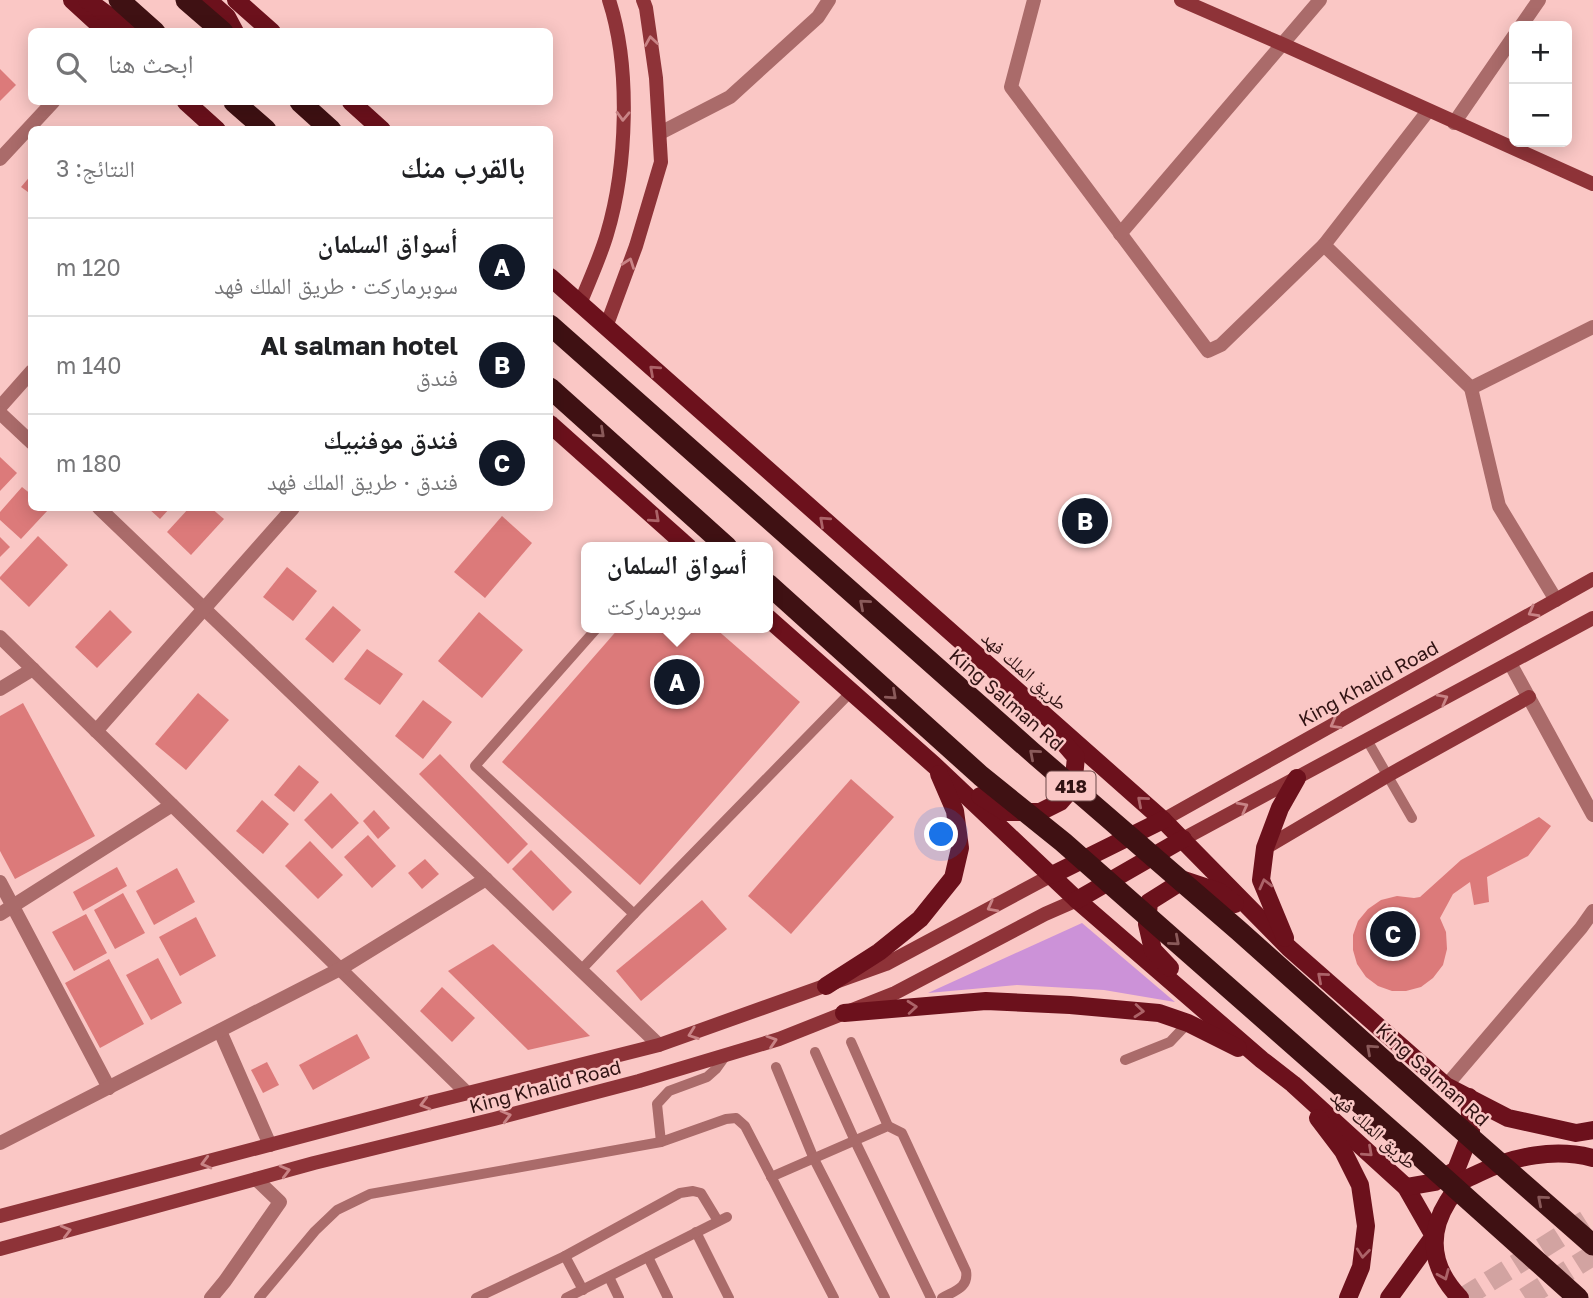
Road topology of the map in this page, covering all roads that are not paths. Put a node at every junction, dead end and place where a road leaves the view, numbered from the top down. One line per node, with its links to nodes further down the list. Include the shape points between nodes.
1 (72, 0): 15 (main road)
2 (87, 0): 16 (main road)
3 (119, 0): 17 (highway)
4 (186, 0): 18 (highway)
5 (208, 0): 19 (main road)
6 (236, 0): 20 (main road)
7 (609, 0): 42 (main road, one-way to 42, via 624,86 621,166 607,234)
8 (643, 0): 36 (main road, one-way to 8)
9 (830, 0): 36 (street, via 730,97)
10 (1034, 0): 39 (street, via 1011,87)
11 (1181, 0): 22 (main road)
12 (1320, 0): 22 (street)
13 (1539, 0): 14 (street)
14 (1524, 21)
15 (103, 28)
16 (126, 28)
17 (150, 28)
18 (218, 28)
19 (233, 28)
20 (268, 28)
21 (1509, 43): 30 (street)
22 (1282, 44): 28 (main road); 39 (street)
23 (50, 105): 31 (street)
24 (189, 105): 32 (main road)
25 (236, 105): 33 (highway)
26 (303, 105): 29 (highway)
27 (354, 105): 34 (main road)
28 (1428, 111): 30 (main road); 40 (street)
29 (323, 123)
30 (1454, 123): 38 (main road)
31 (31, 126)
32 (213, 126)
33 (260, 126)
34 (378, 126)
35 (28, 129): 37 (street)
36 (660, 133): 43 (main road, one-way to 36, via 661,162)
37 (0, 159)
38 (1593, 184)
39 (1121, 234): 40 (street, via 1208,351 1222,345)
40 (1324, 245): 47 (street)
41 (553, 280): 42 (main road, طريق الملك فهد)
42 (580, 304): 43 (main road, طريق الملك فهد)
43 (606, 327): 67 (main road, طريق الملك فهد, one-way to 43)
44 (1593, 327): 47 (street)
45 (553, 328): 126 (highway, King Salman Rd / 418, one-way to 45, bridge)
46 (28, 376): 49 (street)
47 (1471, 388): 59 (street, via 1499,506)
48 (553, 391): 56 (highway, one-way to 56)
49 (0, 407)
50 (0, 413): 52 (street)
51 (553, 427): 55 (main road, one-way to 55)
52 (28, 439)
53 (102, 511): 60 (street)
54 (290, 511): 60 (street)
55 (676, 542)
56 (721, 542)
57 (1593, 579): 59 (main road, King Khalid Road)
58 (773, 589): 146 (highway, 418, one-way to 146, bridge)
59 (1556, 600): 79 (main road, King Khalid Road, one-way to 79)
60 (204, 608): 71 (street); 83 (street)
61 (1593, 618): 65 (main road)
62 (773, 622): 69 (main road, طريق الملك فهد)
63 (593, 633): 89 (lane, via 475,766)
64 (0, 637): 66 (street)
65 (1510, 663): 70 (street); 72 (main road, one-way to 65)
66 (33, 669): 68 (street); 71 (street)
67 (1014, 688): 73 (main road, via 1076,757 1073,787 1060,802 1040,813 1005,812); 79 (main road, طريق الملك فهد, one-way to 67)
68 (0, 689)
69 (851, 692): 73 (main road, طريق الملك فهد); 89 (lane)
70 (1529, 697): 74 (main road); 77 (street)
71 (96, 731): 76 (street)
72 (1367, 740): 74 (lane); 75 (main road)
73 (937, 767): 82 (main road, طريق الملك فهد); 95 (main road, via 955,811 960,848 953,878 920,919)
74 (1387, 776): 78 (lane); 81 (main road)
75 (1297, 778): 80 (main road, one-way to 75); 81 (main road)
76 (173, 805): 86 (street); 93 (street)
77 (1593, 816)
78 (1412, 817)
79 (1163, 820): 80 (main road, طريق الملك فهد); 82 (main road)
80 (1183, 839): 85 (main road); 92 (main road, طريق الملك فهد)
81 (1265, 848): 92 (main road, one-way to 81, via 1261,880)
82 (1052, 875): 85 (main road, طريق الملك فهد); 95 (main road, King Khalid Road, one-way to 95, via 886,964)
83 (486, 879): 93 (street); 94 (street)
84 (0, 882): 86 (street)
85 (1077, 900): 96 (main road, King Khalid Road, via 895,993); 104 (main road, طريق الملك فهد)
86 (13, 906): 88 (street); 108 (street)
87 (1593, 911): 90 (street)
88 (0, 914)
89 (634, 914): 94 (lane)
90 (1581, 928): 91 (street); 107 (street)
91 (1593, 937)
92 (1289, 948): 104 (main road, via 1220,892 1184,880 1149,902 1147,924 1153,950); 107 (main road, طريق الملك فهد, one-way to 92)
93 (340, 969): 98 (street); 109 (street)
94 (581, 970): 100 (street)
95 (826, 986): 100 (main road, King Khalid Road, one-way to 100)
96 (844, 1013): 97 (main road, one-way to 97, via 986,1001 1159,1013); 102 (main road, King Khalid Road, one-way to 96)
97 (1188, 1023): 103 (lane, via 1170,1042); 104 (main road)
98 (219, 1031): 108 (street); 117 (street)
99 (851, 1042): 112 (lane)
100 (659, 1045): 109 (main road, King Khalid Road)
101 (815, 1052): 114 (lane)
102 (726, 1055): 115 (lane, via 707,1077 669,1091 657,1104); 121 (main road, King Khalid Road, one-way to 102)
103 (1125, 1060)
104 (1262, 1060): 106 (main road, طريق الملك فهد)
105 (776, 1067): 119 (lane)
106 (1293, 1084): 122 (main road, طريق الملك فهد, one-way to 122); 143 (main road, one-way to 143, via 1343,1151 1360,1185 1366,1226 1361,1267)
107 (1446, 1086): 110 (main road, طريق الملك فهد)
108 (109, 1088): 116 (street)
109 (467, 1093): 117 (main road, King Khalid Road, one-way to 117)
110 (1469, 1097): 111 (main road, طريق الملك فهد); 122 (main road, via 1471,1132 1456,1170 1435,1182)
111 (1508, 1118): 113 (main road, via 1576,1133); 118 (main road)
112 (888, 1126): 114 (lane); 142 (lane, via 902,1133 966,1271 965,1285)
113 (1593, 1130)
114 (855, 1141): 119 (lane); 141 (lane)
115 (661, 1142): 120 (lane, via 736,1118 745,1126); 133 (lane, via 370,1194 337,1210)
116 (0, 1143)
117 (270, 1146): 123 (main road, King Khalid Road, one-way to 123)
118 (1588, 1154): 125 (main road, via 1531,1155 1500,1163 1460,1183 1438,1217)
119 (814, 1159): 120 (lane); 140 (lane)
120 (771, 1177): 139 (lane)
121 (256, 1179): 127 (main road, King Khalid Road, one-way to 121); 132 (street, via 280,1202)
122 (1406, 1187): 125 (main road, طريق الملك فهد)
123 (0, 1216)
124 (696, 1232): 128 (lane, via 722,1219 701,1193 693,1191); 129 (lane); 138 (lane)
125 (1434, 1236): 144 (main road); 145 (main road, طريق الملك فهد, one-way to 145, via 1436,1256 1448,1285)
126 (1593, 1245)
127 (0, 1249)
128 (565, 1256): 131 (lane); 134 (lane)
129 (648, 1257): 130 (lane); 137 (lane)
130 (609, 1277): 131 (lane); 136 (lane)
131 (583, 1290): 135 (lane)
132 (211, 1298)
133 (260, 1298)
134 (476, 1298)
135 (566, 1298)
136 (619, 1298)
137 (668, 1298)
138 (729, 1298)
139 (834, 1298)
140 (885, 1298)
141 (931, 1298)
142 (942, 1298)
143 (1348, 1298)
144 (1389, 1298)
145 (1460, 1298)
146 (1578, 1298)

